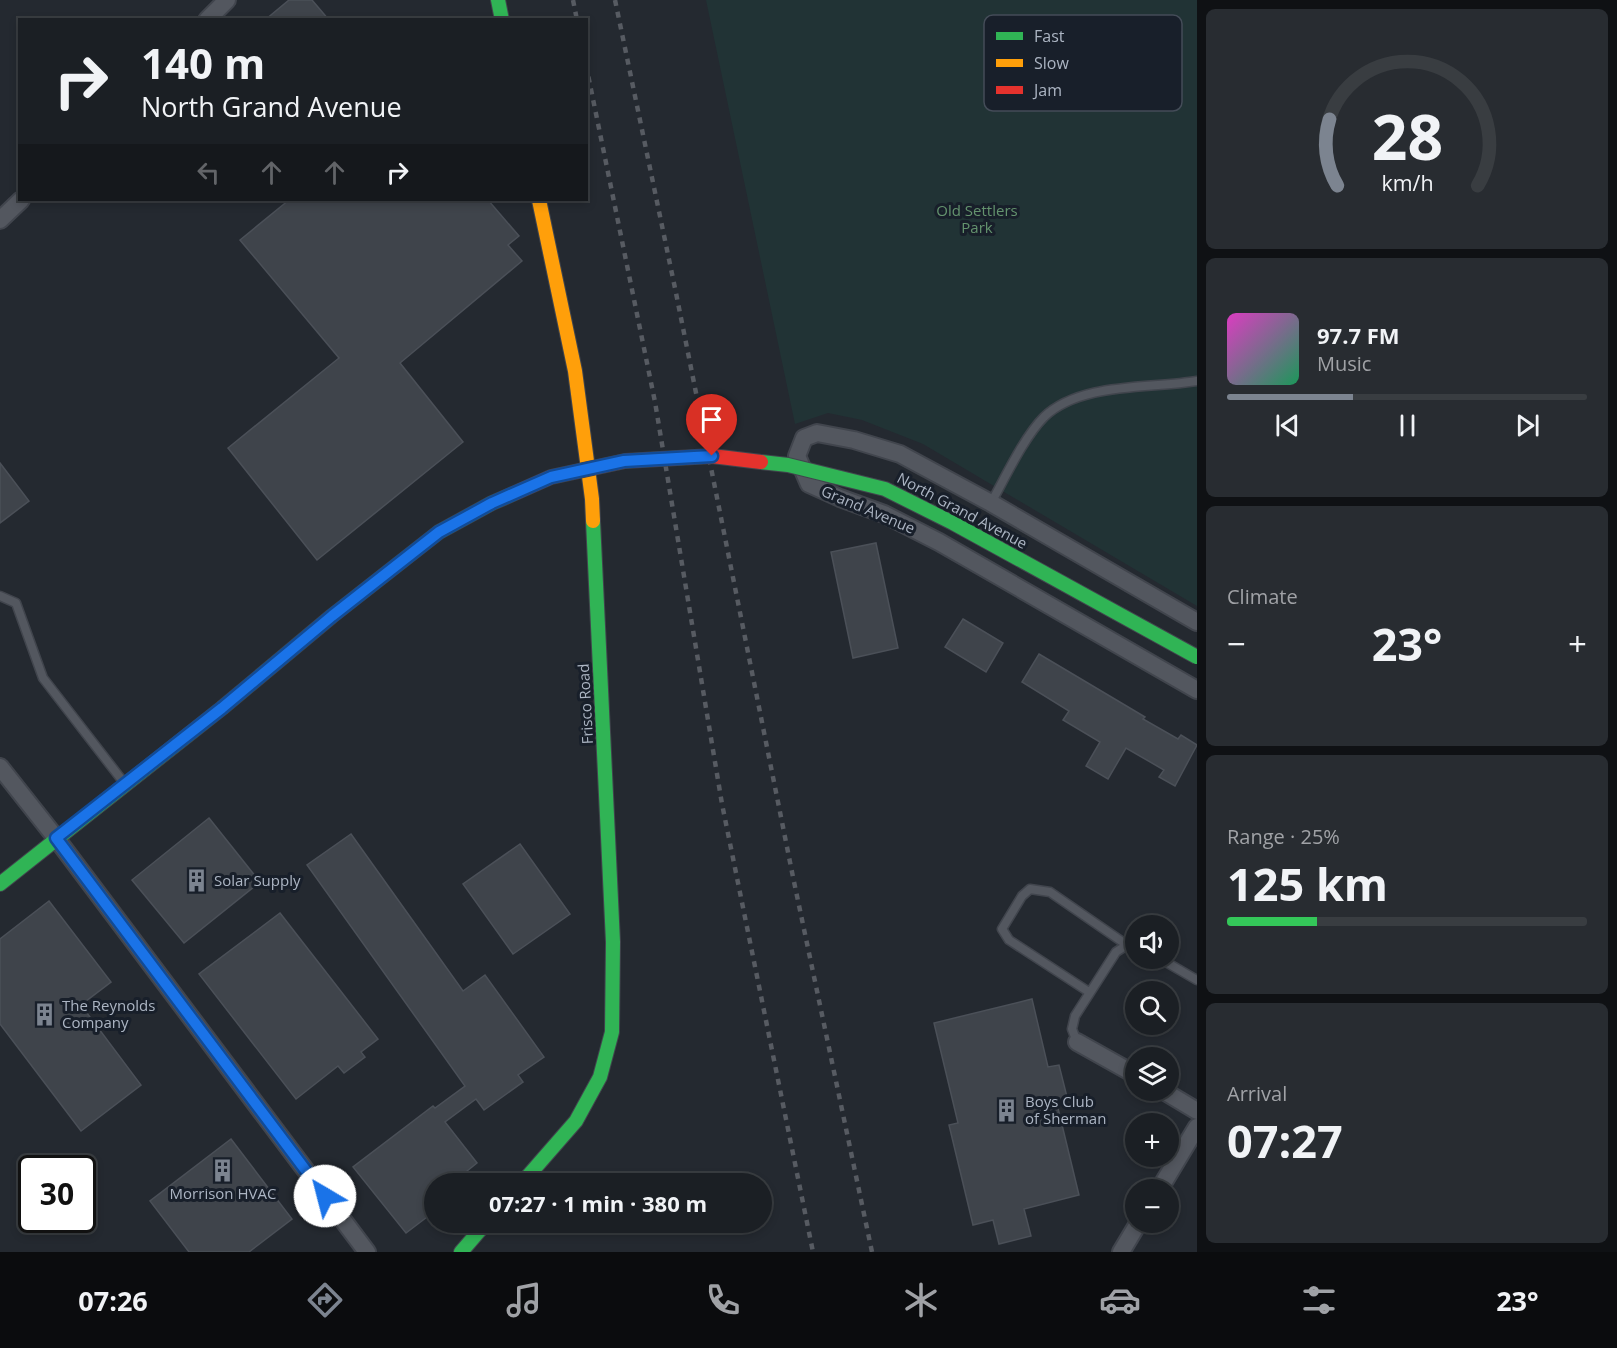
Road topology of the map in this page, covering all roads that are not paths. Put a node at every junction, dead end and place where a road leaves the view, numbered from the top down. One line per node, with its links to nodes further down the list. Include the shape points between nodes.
1 (227, 0): 3 (street)
2 (498, 0): 4 (main road)
3 (209, 18)
4 (502, 18)
5 (20, 201): 7 (street)
6 (539, 201): 28 (main road, Frisco Road, via 574,371 592,499 613,942 612,1032 600,1077 576,1121)
7 (0, 220)
8 (1197, 381): 9 (lane, via 1091,392 1069,400 1044,417 1029,436)
9 (991, 503): 11 (street, Grand Avenue); 13 (street, Grand Avenue, via 900,454 854,440 817,433 804,438 797,456 809,484 884,514 939,542)
10 (0, 596): 15 (lane, via 16,603 43,678)
11 (1197, 622)
12 (1197, 657): 15 (main road, North Grand Avenue, bridge, via 885,489 788,465 712,456 624,461 551,477 439,532)
13 (1197, 690)
14 (0, 767): 16 (street)
15 (125, 784): 16 (main road, North Grand Avenue)
16 (56, 838): 17 (main road, North Grand Avenue); 32 (street)
17 (0, 884)
18 (1125, 942): 22 (lane, via 1050,892 1030,889 1022,896 1002,929 1009,940)
19 (1125, 948): 22 (lane, via 1116,952)
20 (1178, 969): 21 (lane)
21 (1197, 980)
22 (1089, 992): 23 (lane, via 1075,1016 1072,1029)
23 (1077, 1042): 24 (street)
24 (1125, 1069)
25 (1179, 1100): 26 (street)
26 (1197, 1111)
27 (1197, 1127): 29 (street)
28 (531, 1173)
29 (1166, 1179)
30 (477, 1233): 33 (main road)
31 (1132, 1233): 34 (street)
32 (367, 1252)
33 (461, 1252)
34 (1121, 1252)

